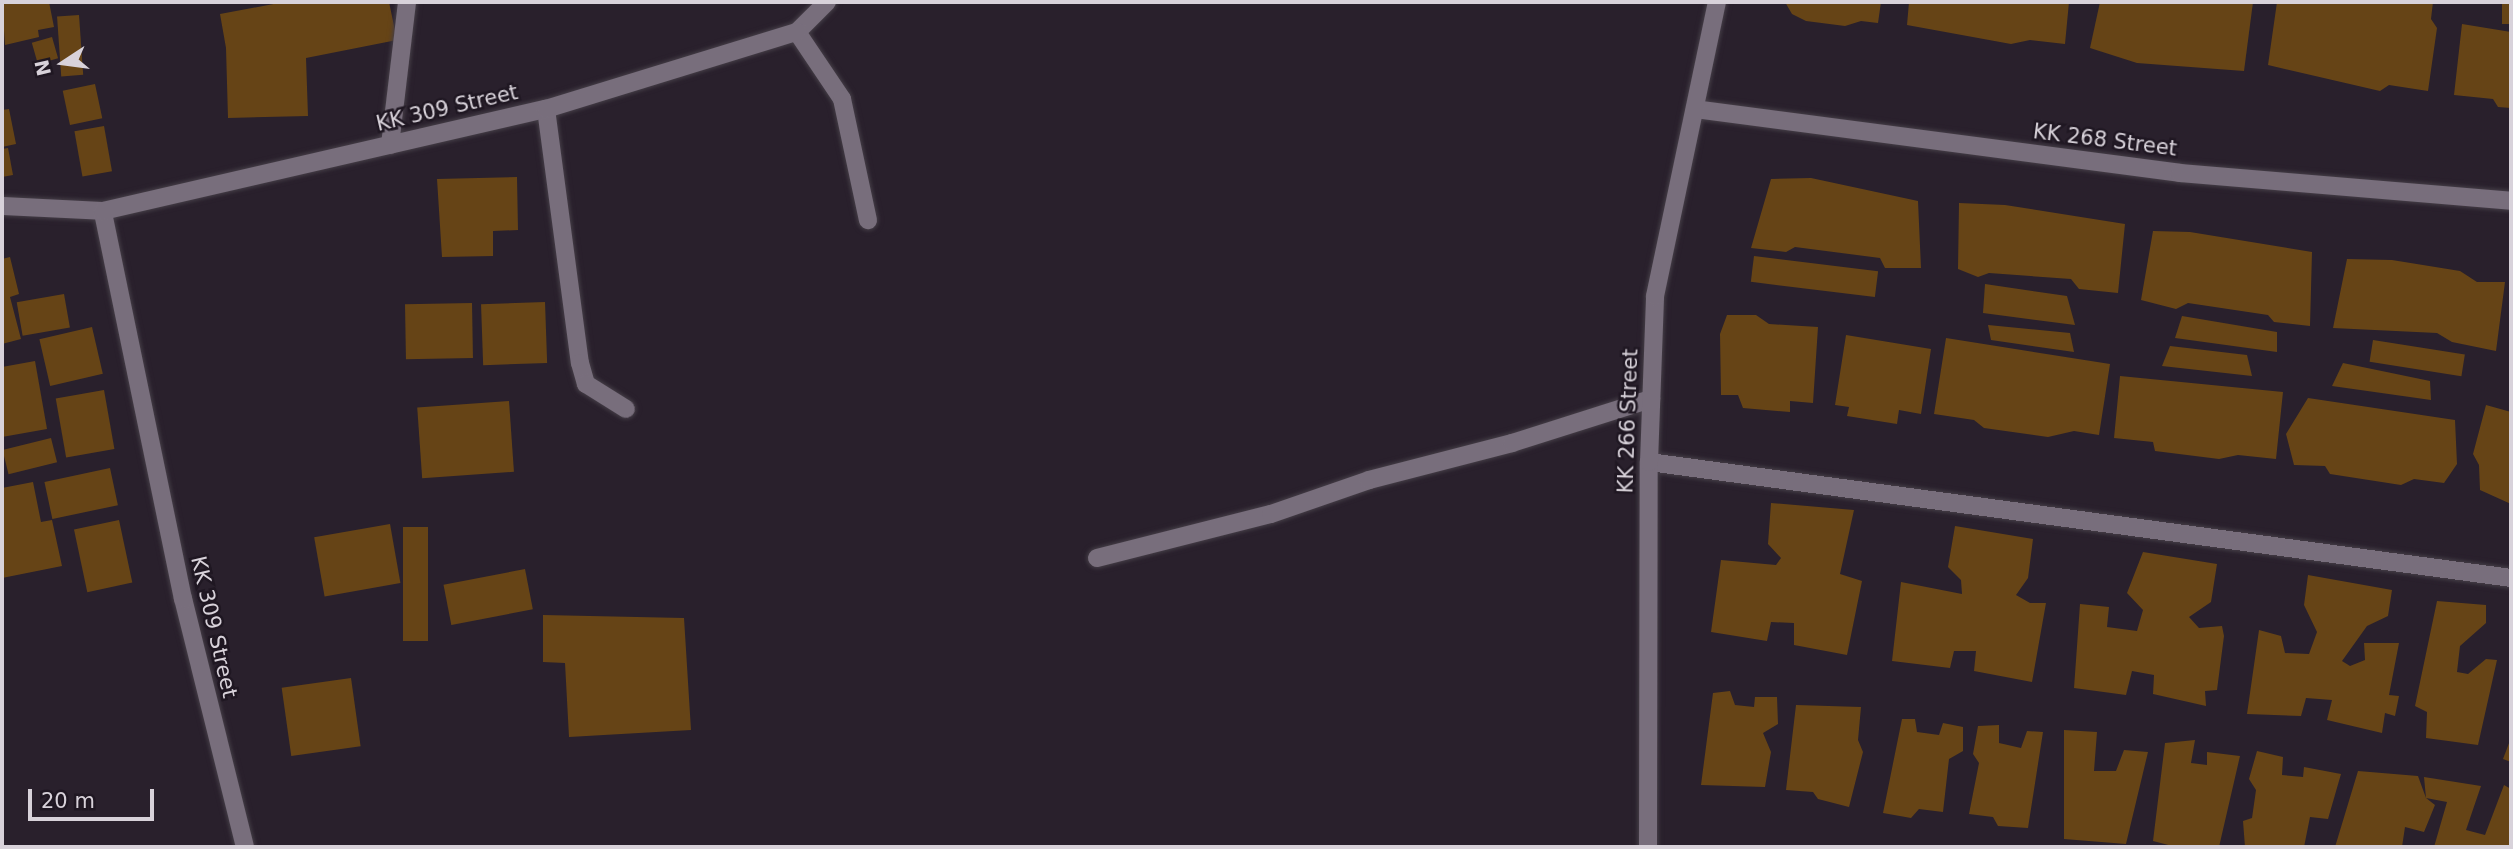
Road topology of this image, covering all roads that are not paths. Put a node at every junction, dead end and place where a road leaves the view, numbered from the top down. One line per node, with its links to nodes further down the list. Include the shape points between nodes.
1 (407, 2): 7 (street)
2 (827, 2): 4 (street)
3 (1717, 2): 6 (street, KK 266 Street)
4 (796, 32): 5 (street, KK 309 Street); 11 (street, via 842,99)
5 (546, 109): 7 (street, KK 309 Street); 13 (street, via 580,363 586,384)
6 (1695, 109): 8 (street, KK 268 Street, via 2180,173); 12 (street, KK 266 Street, via 1655,296)
7 (390, 145): 10 (street, KK 309 Street)
8 (2511, 201)
9 (2, 206): 10 (street, KK 309 Street)
10 (103, 211): 17 (street, KK 309 Street, via 183,599)
11 (869, 220)
12 (1651, 399): 14 (street, KK 266 Street); 15 (street, via 1512,443 1369,480 1271,514)
13 (626, 409)
14 (1648, 462): 16 (street); 18 (street, KK 266 Street)
15 (1097, 558)
16 (2511, 578)
17 (245, 847)
18 (1648, 847)

